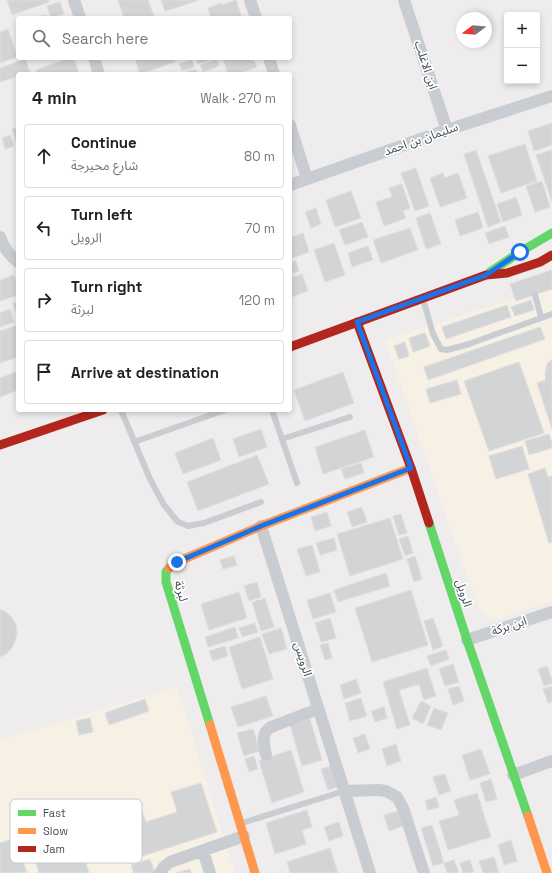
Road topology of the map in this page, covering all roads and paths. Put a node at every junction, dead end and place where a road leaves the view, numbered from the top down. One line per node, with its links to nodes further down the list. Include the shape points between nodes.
1 (74, 0): 4 (street)
2 (250, 0): 5 (street)
3 (404, 0): 11 (street, ابن الاغلب)
4 (79, 16)
5 (255, 16)
6 (95, 60): 8 (street)
7 (270, 60): 9 (street)
8 (98, 72)
9 (273, 72)
10 (552, 96): 11 (street, سليمان بن احمد)
11 (447, 130): 13 (street, سليمان بن احمد)
12 (292, 131): 13 (street)
13 (307, 179): 14 (street, سليمان بن احمد)
14 (292, 184)
15 (552, 233): 19 (street)
16 (0, 237): 18 (street, via 10,256)
17 (552, 255): 19 (street, via 526,269)
18 (16, 260)
19 (486, 275): 21 (street)
20 (535, 295): 23 (lane)
21 (423, 298): 23 (lane, via 433,334 441,349 447,350); 24 (street)
22 (552, 314): 23 (lane)
23 (541, 317)
24 (357, 322): 25 (street); 34 (street, الرويل)
25 (293, 343)
26 (97, 412): 33 (street)
27 (122, 412): 32 (lane)
28 (219, 412): 32 (lane)
29 (273, 412): 31 (lane)
30 (350, 417): 31 (lane)
31 (282, 439): 35 (lane)
32 (134, 442): 36 (lane, via 164,505 178,522 188,526 204,523)
33 (0, 445)
34 (411, 468): 37 (street, لبرثة); 39 (street, الرويل)
35 (297, 483)
36 (261, 502)
37 (261, 526): 40 (street, الرويس); 45 (street, لبرثة, via 171,565 165,575)
38 (552, 612): 39 (street, ابن بركة)
39 (467, 640): 43 (street, الرويل)
40 (318, 709): 41 (street, via 266,730 263,741); 44 (street, الرويس)
41 (266, 755)
42 (552, 761): 43 (street)
43 (513, 775): 48 (street, الرويل)
44 (344, 791): 45 (lane); 52 (street, الرويس); 53 (street, via 379,790 396,797 403,808)
45 (240, 823): 46 (street, لبرثة)
46 (244, 836): 47 (street); 51 (street, لبرثة)
47 (203, 851): 49 (street, via 170,862); 50 (street)
48 (548, 871)
49 (160, 873)
50 (210, 873)
51 (255, 873)
52 (370, 873)
53 (424, 873)

